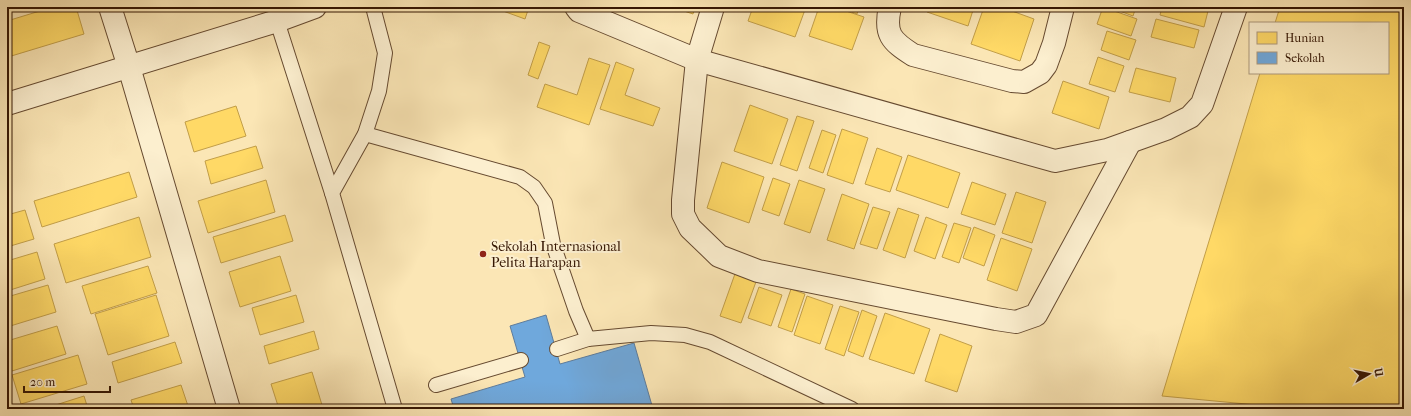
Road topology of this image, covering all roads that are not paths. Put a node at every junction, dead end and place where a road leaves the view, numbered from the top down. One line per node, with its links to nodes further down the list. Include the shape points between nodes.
1 (110, 7): 11 (street)
2 (315, 7): 9 (street)
3 (373, 7): 13 (lane, via 385,53 379,91)
4 (576, 7): 10 (street, via 579,11)
5 (713, 7): 10 (street)
6 (890, 7): 7 (street, via 887,27 891,37 913,55 1024,82 1040,73 1046,65)
7 (1063, 7)
8 (1236, 7): 14 (street, via 1202,104 1190,117 1166,130)
9 (277, 21): 11 (street); 15 (lane)
10 (696, 60): 14 (street, via 1055,161 1107,150); 14 (street, via 683,214 690,228 718,256 758,271 996,319 1016,322 1036,315)
11 (129, 67): 12 (street); 20 (street)
12 (7, 104)
13 (365, 134): 15 (lane); 16 (lane, via 520,177 534,187 545,203 553,244)
14 (1130, 142)
15 (332, 193): 21 (lane)
16 (588, 339): 17 (lane); 22 (lane, via 651,333 685,335 710,342)
17 (557, 349)
18 (521, 360): 19 (lane)
19 (436, 385)
20 (229, 409)
21 (395, 409)
22 (852, 409)

